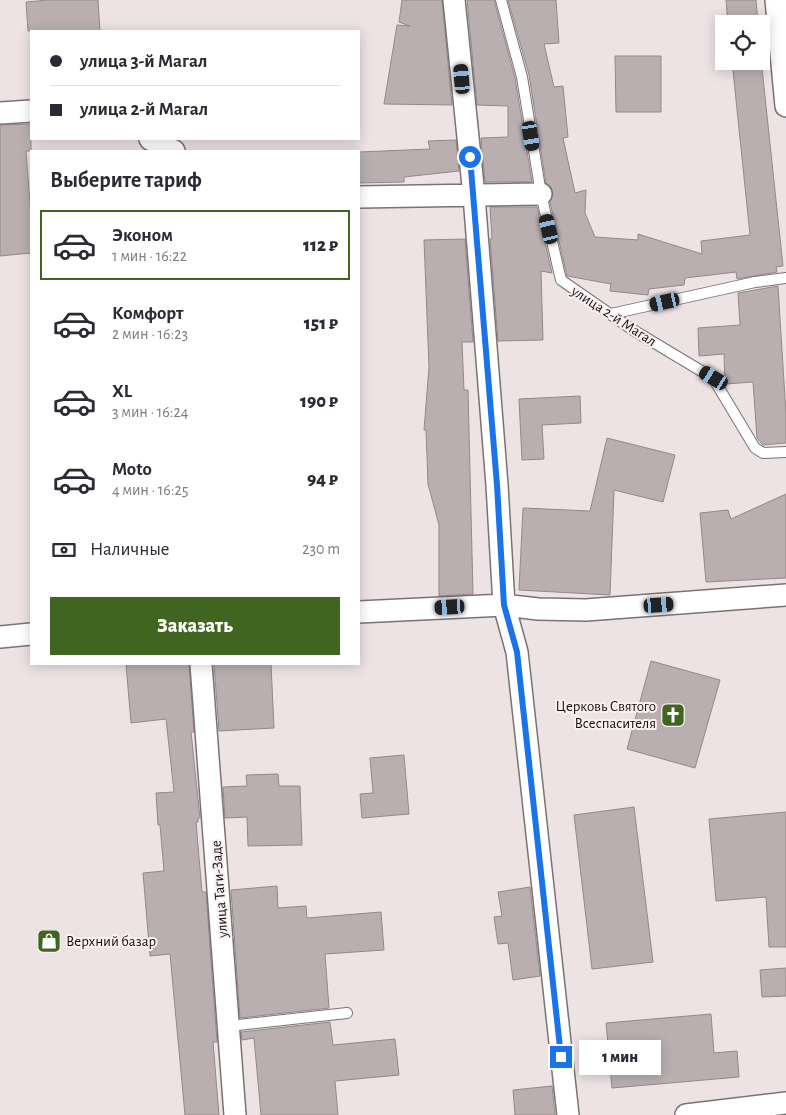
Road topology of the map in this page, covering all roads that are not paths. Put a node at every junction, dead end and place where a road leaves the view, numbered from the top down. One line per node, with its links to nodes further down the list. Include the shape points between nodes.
1 (454, 0): 10 (street)
2 (501, 0): 9 (lane, улица 2-й Магал, via 522,77)
3 (776, 0): 4 (street)
4 (786, 106)
5 (30, 111): 6 (street)
6 (0, 113)
7 (152, 140): 8 (street)
8 (172, 150)
9 (541, 194): 10 (street); 13 (lane, улица 2-й Магал, via 561,280)
10 (474, 196): 11 (street); 16 (street)
11 (360, 197)
12 (786, 278): 13 (lane)
13 (611, 314): 14 (lane, улица 2-й Магал, via 714,378 755,448 763,453)
14 (786, 452)
15 (786, 595): 16 (street, via 586,610 538,610)
16 (504, 605): 17 (street); 25 (street, via 517,652)
17 (360, 612)
18 (30, 634): 19 (street)
19 (0, 637)
20 (201, 665): 22 (street, улица Таги-Заде)
21 (347, 1013): 22 (lane)
22 (229, 1026): 24 (street, улица Таги-Заде)
23 (786, 1103): 26 (street)
24 (236, 1115)
25 (568, 1115)
26 (686, 1115)

